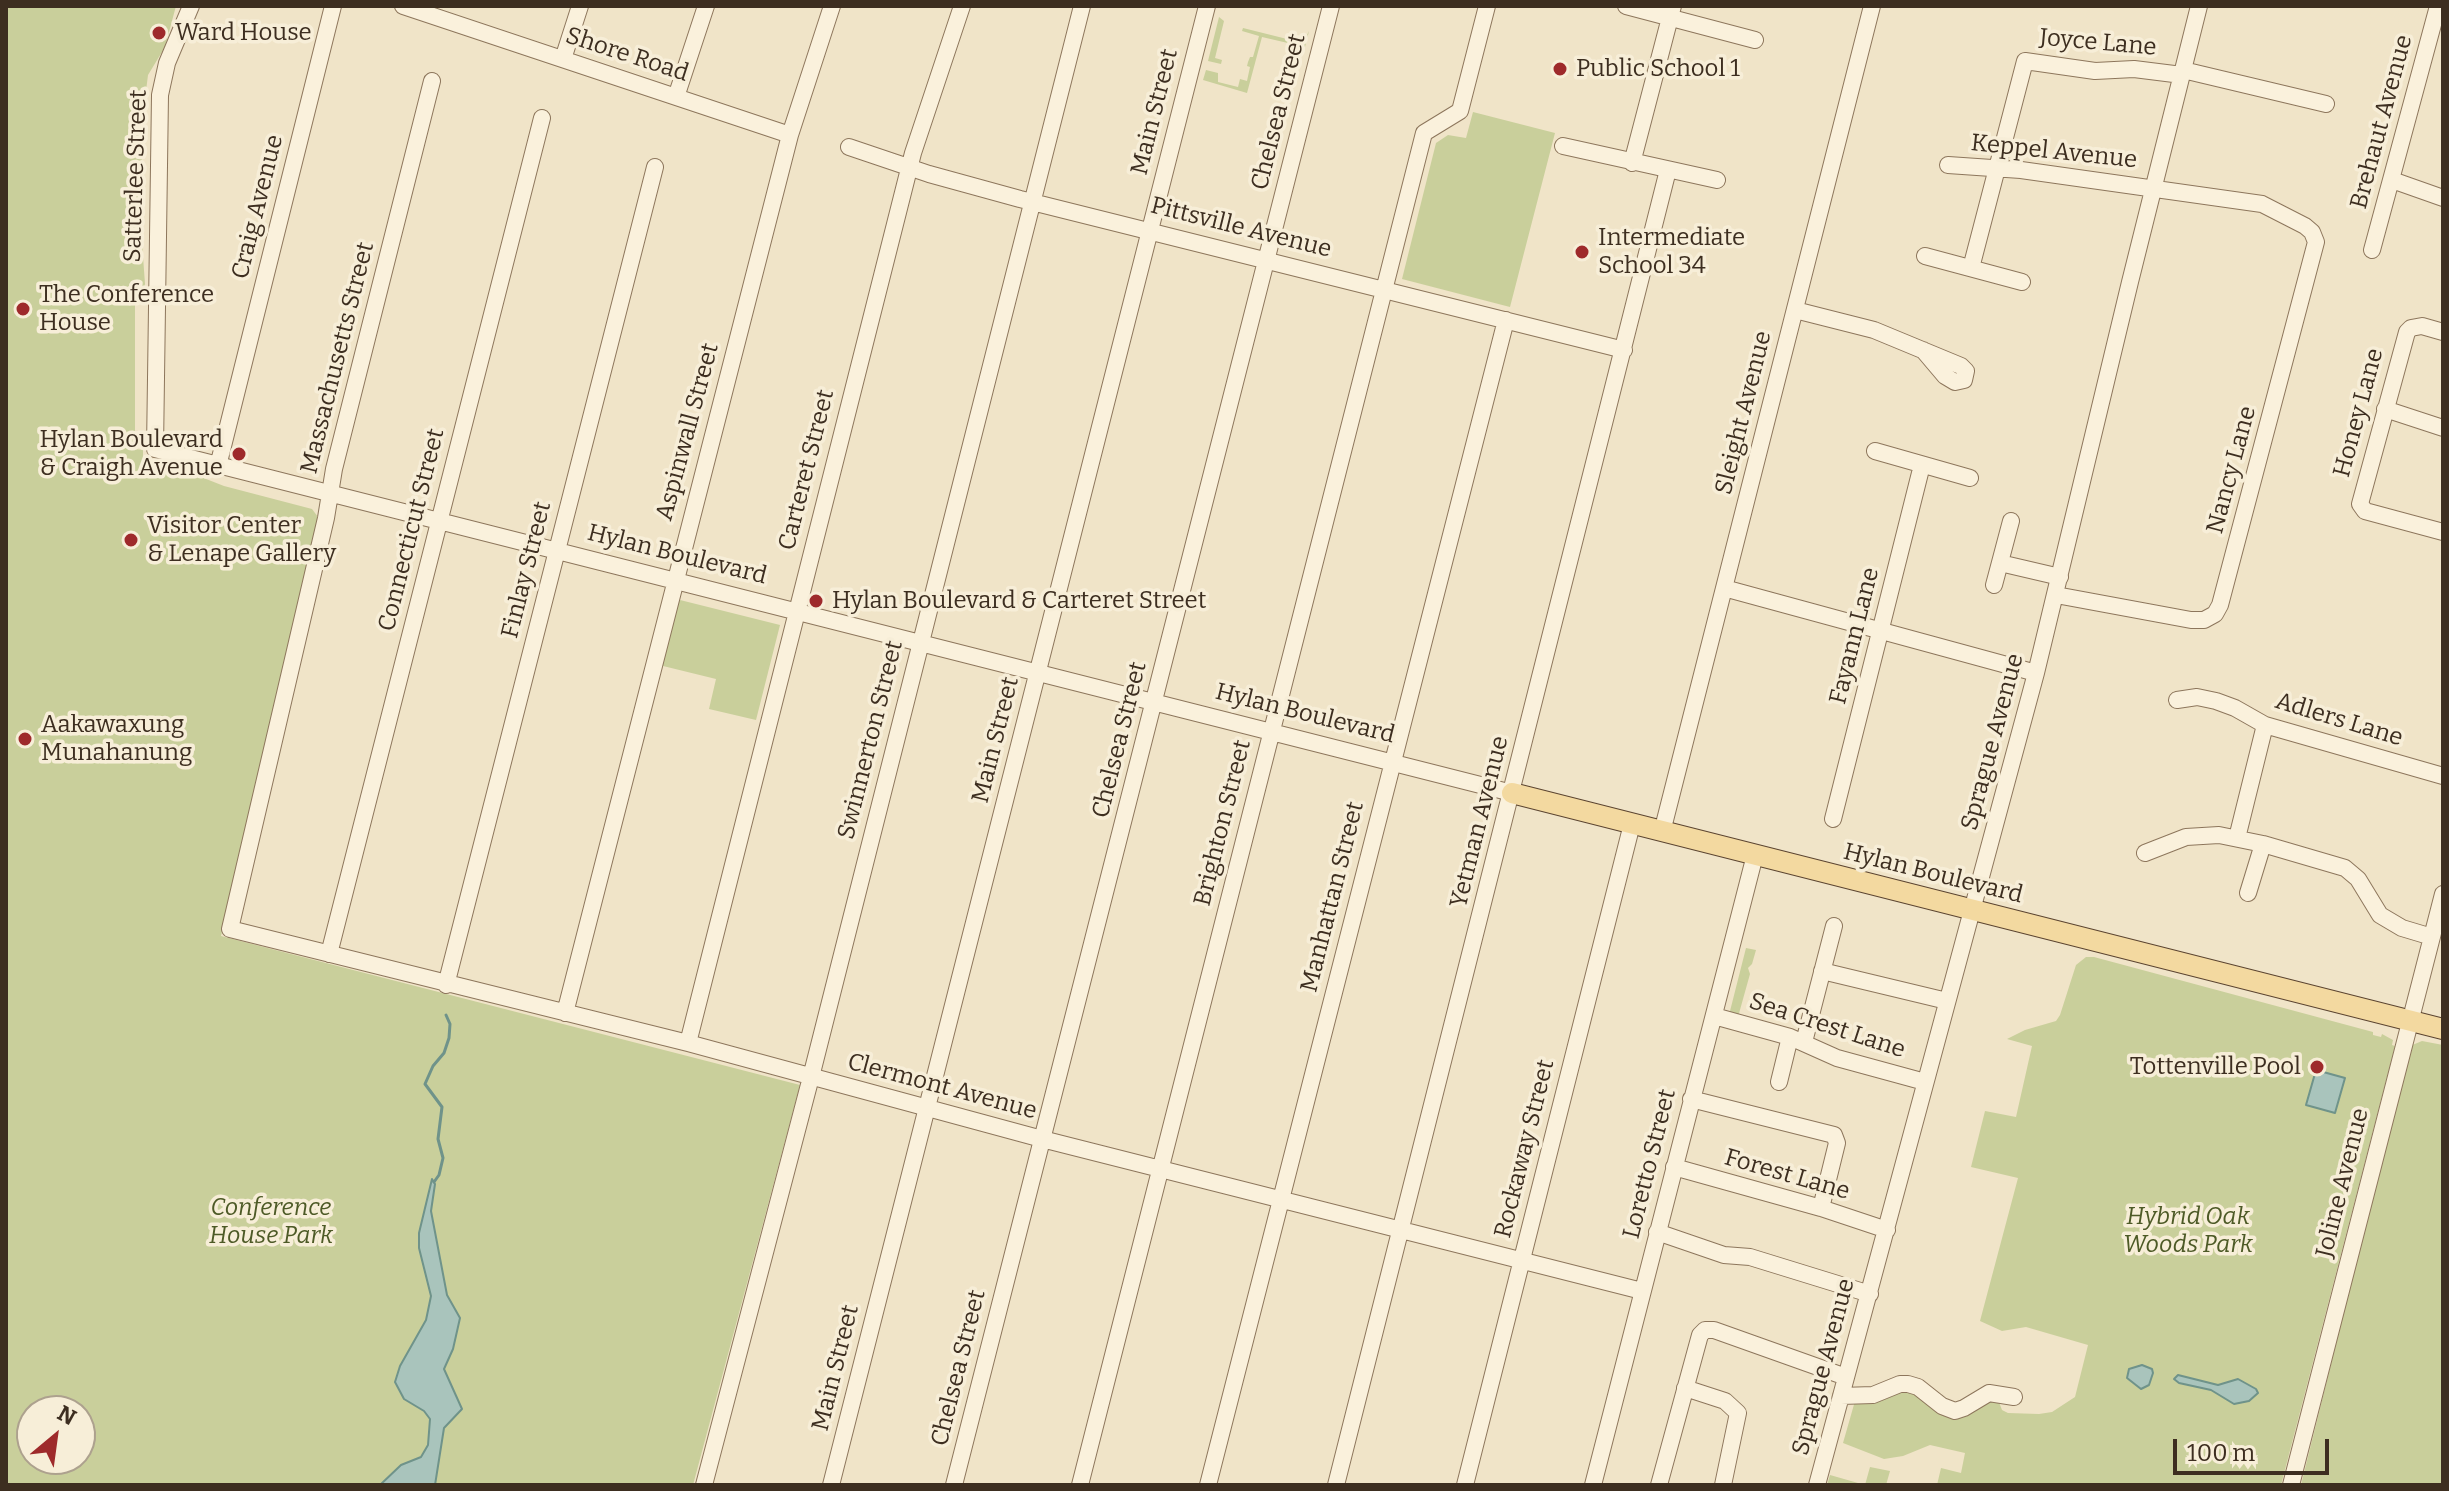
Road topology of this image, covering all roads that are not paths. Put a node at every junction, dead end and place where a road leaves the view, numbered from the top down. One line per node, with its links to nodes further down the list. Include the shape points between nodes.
1 (191, 6): 54 (street, Satterlee Street, via 171,51 160,95)
2 (333, 6): 57 (street, Craig Avenue)
3 (403, 6): 17 (street, Shore Road)
4 (580, 6): 19 (street)
5 (706, 6): 22 (street)
6 (832, 6): 25 (street, Aspinwall Street)
7 (962, 6): 31 (street, Carteret Street)
8 (1082, 6): 38 (street, Swinnerton Street)
9 (1207, 6): 40 (street, Main Street)
10 (1331, 6): 43 (street, Chelsea Street)
11 (1487, 6): 46 (street, Brighton Street, via 1460,111 1424,133)
12 (1626, 6): 16 (street)
13 (1872, 6): 47 (street, Sleight Avenue)
14 (2199, 6): 20 (street, Sprague Avenue)
15 (2438, 6): 35 (street, Brehaut Avenue)
16 (1671, 12): 18 (street); 28 (street)
17 (452, 14): 19 (street, Shore Road)
18 (1755, 40)
19 (563, 59): 22 (street, Shore Road)
20 (2182, 72): 23 (street); 32 (street, Joyce Lane, via 2095,71 2025,61); 36 (street, Sprague Avenue)
21 (432, 81): 59 (street, Massachusetts Street)
22 (676, 97): 25 (street, Shore Road)
23 (2326, 104)
24 (542, 118): 60 (street, Connecticut Street)
25 (790, 135): 66 (street, Aspinwall Street)
26 (1563, 146): 28 (street)
27 (849, 147): 31 (street, Pittsville Avenue)
28 (1632, 163): 33 (street)
29 (1948, 165): 32 (street, Keppel Avenue)
30 (655, 167): 63 (street, Finlay Street)
31 (910, 168): 38 (street, Pittsville Avenue); 70 (street, Carteret Street)
32 (1998, 169): 36 (street, Keppel Avenue); 44 (street)
33 (1668, 170): 34 (street); 50 (street, Yetman Avenue)
34 (1717, 180)
35 (2392, 180): 37 (street); 41 (street, Brehaut Avenue)
36 (2154, 187): 39 (street, Keppel Avenue); 65 (street, Sprague Avenue)
37 (2443, 198)
38 (1032, 202): 40 (street, Pittsville Avenue); 72 (street, Swinnerton Street)
39 (2266, 205): 69 (street, Nancy Lane, via 2305,226 2317,245 2217,611 2200,621)
40 (1150, 231): 43 (street, Pittsville Avenue); 73 (street, Main Street)
41 (2372, 250)
42 (1925, 256): 44 (street)
43 (1266, 259): 46 (street, Pittsville Avenue); 76 (street, Chelsea Street)
44 (1971, 268): 45 (street)
45 (2022, 282)
46 (1385, 289): 48 (street, Pittsville Avenue); 78 (street, Brighton Street)
47 (1795, 310): 51 (street, via 1863,327); 68 (street, Sleight Avenue)
48 (1506, 320): 50 (street, Pittsville Avenue); 79 (street, Manhattan Street)
49 (2443, 332): 52 (street, Honey Lane, via 2422,326 2407,332)
50 (1624, 350): 81 (street, Yetman Avenue)
51 (1923, 350)
52 (2385, 409): 53 (street); 62 (street, Honey Lane, via 2360,507)
53 (2443, 428)
54 (155, 449): 57 (street, Hylan Boulevard)
55 (1875, 451): 56 (street)
56 (1922, 465): 58 (street); 71 (street, Fayann Lane)
57 (218, 466): 59 (street, Hylan Boulevard)
58 (1970, 478)
59 (330, 494): 60 (street, Hylan Boulevard); 93 (street, Massachusetts Street)
60 (439, 521): 63 (street, Hylan Boulevard); 95 (street, Connecticut Street)
61 (2011, 521): 64 (street)
62 (2443, 532)
63 (557, 551): 66 (street, Hylan Boulevard); 97 (street, Finlay Street)
64 (2000, 563): 65 (street); 67 (street)
65 (2060, 577): 69 (street, Sprague Avenue)
66 (674, 581): 70 (street, Hylan Boulevard); 99 (street, Aspinwall Street)
67 (1994, 585)
68 (1724, 588): 71 (street); 84 (street, Sleight Avenue)
69 (2056, 595): 74 (street, Sprague Avenue)
70 (796, 612): 72 (street, Hylan Boulevard); 104 (street, Carteret Street)
71 (1881, 631): 74 (street); 82 (street, Fayann Lane)
72 (920, 643): 73 (street, Hylan Boulevard); 105 (street, Swinnerton Street)
73 (1038, 673): 76 (street, Hylan Boulevard); 109 (street, Main Street)
74 (2036, 673): 91 (street, Sprague Avenue)
75 (2177, 700): 77 (street, Adlers Lane, via 2216,701)
76 (1154, 703): 78 (street, Hylan Boulevard); 110 (street, Chelsea Street)
77 (2265, 725): 80 (street, Adlers Lane); 85 (street)
78 (1271, 732): 79 (street, Hylan Boulevard); 112 (street, Brighton Street)
79 (1392, 763): 81 (street, Hylan Boulevard); 113 (street, Manhattan Street)
80 (2443, 776)
81 (1512, 793): 83 (main road, Hylan Boulevard); 115 (street, Yetman Avenue)
82 (1833, 819)
83 (1632, 824): 84 (main road, Hylan Boulevard); 118 (street, Rockaway Street)
84 (1662, 832): 88 (main road, Hylan Boulevard)
85 (2237, 838): 86 (street); 87 (street, via 2186,837)
86 (2263, 844): 89 (street); 94 (street, via 2345,868 2380,915)
87 (2145, 853)
88 (1755, 855): 91 (main road, Hylan Boulevard); 100 (street, Loretto Street)
89 (2248, 893)
90 (2442, 901): 94 (street, Joline Avenue)
91 (1973, 911): 98 (street, Sprague Avenue); 101 (main road, Hylan Boulevard)
92 (1834, 926): 96 (street)
93 (230, 929): 95 (street, Clermont Avenue)
94 (2432, 937): 101 (street, Joline Avenue)
95 (329, 954): 97 (street, Clermont Avenue)
96 (1822, 971): 98 (street); 103 (street)
97 (446, 985): 99 (street, Clermont Avenue)
98 (1947, 1001): 107 (street, Sprague Avenue)
99 (565, 1013): 104 (street, Clermont Avenue)
100 (1714, 1016): 103 (street, Sea Crest Lane); 108 (street, Loretto Street)
101 (2409, 1022): 102 (main road, Hylan Boulevard); 136 (street, Joline Avenue)
102 (2443, 1029)
103 (1797, 1040): 106 (street); 107 (street, Sea Crest Lane, via 1837,1058)
104 (688, 1043): 105 (street, Clermont Avenue)
105 (811, 1077): 109 (street, Clermont Avenue); 125 (street, Swinnerton Street)
106 (1779, 1082)
107 (1925, 1082): 116 (street, Sprague Avenue)
108 (1691, 1099): 111 (street, Loretto Street); 114 (street, via 1836,1137)
109 (927, 1108): 110 (street, Clermont Avenue); 126 (street, Main Street)
110 (1042, 1139): 112 (street, Clermont Avenue); 127 (street, Chelsea Street)
111 (1674, 1167): 114 (street, Forest Lane); 117 (street, Loretto Street)
112 (1160, 1168): 113 (street, Clermont Avenue); 128 (street, Brighton Street)
113 (1281, 1199): 115 (street, Clermont Avenue); 129 (street, Manhattan Street)
114 (1821, 1208): 116 (street, Forest Lane)
115 (1401, 1230): 118 (street, Clermont Avenue); 130 (street, Yetman Avenue)
116 (1887, 1230): 120 (street, Sprague Avenue)
117 (1657, 1232): 119 (street, Loretto Street); 120 (street)
118 (1521, 1261): 119 (street, Clermont Avenue); 131 (street, Rockaway Street)
119 (1642, 1291): 132 (street, Loretto Street)
120 (1870, 1294): 121 (street, Sprague Avenue)
121 (1846, 1377): 122 (street, via 1709,1329 1700,1335); 123 (street, Sprague Avenue)
122 (1685, 1388): 133 (street); 134 (street, via 1725,1401 1738,1413)
123 (1841, 1396): 124 (street, via 1873,1395 1908,1384 1955,1411 1989,1393); 135 (street, Sprague Avenue)
124 (2014, 1397)
125 (704, 1485)
126 (831, 1485)
127 (954, 1485)
128 (1080, 1485)
129 (1208, 1485)
130 (1336, 1485)
131 (1465, 1485)
132 (1593, 1485)
133 (1659, 1485)
134 (1723, 1485)
135 (1817, 1485)
136 (2291, 1485)

